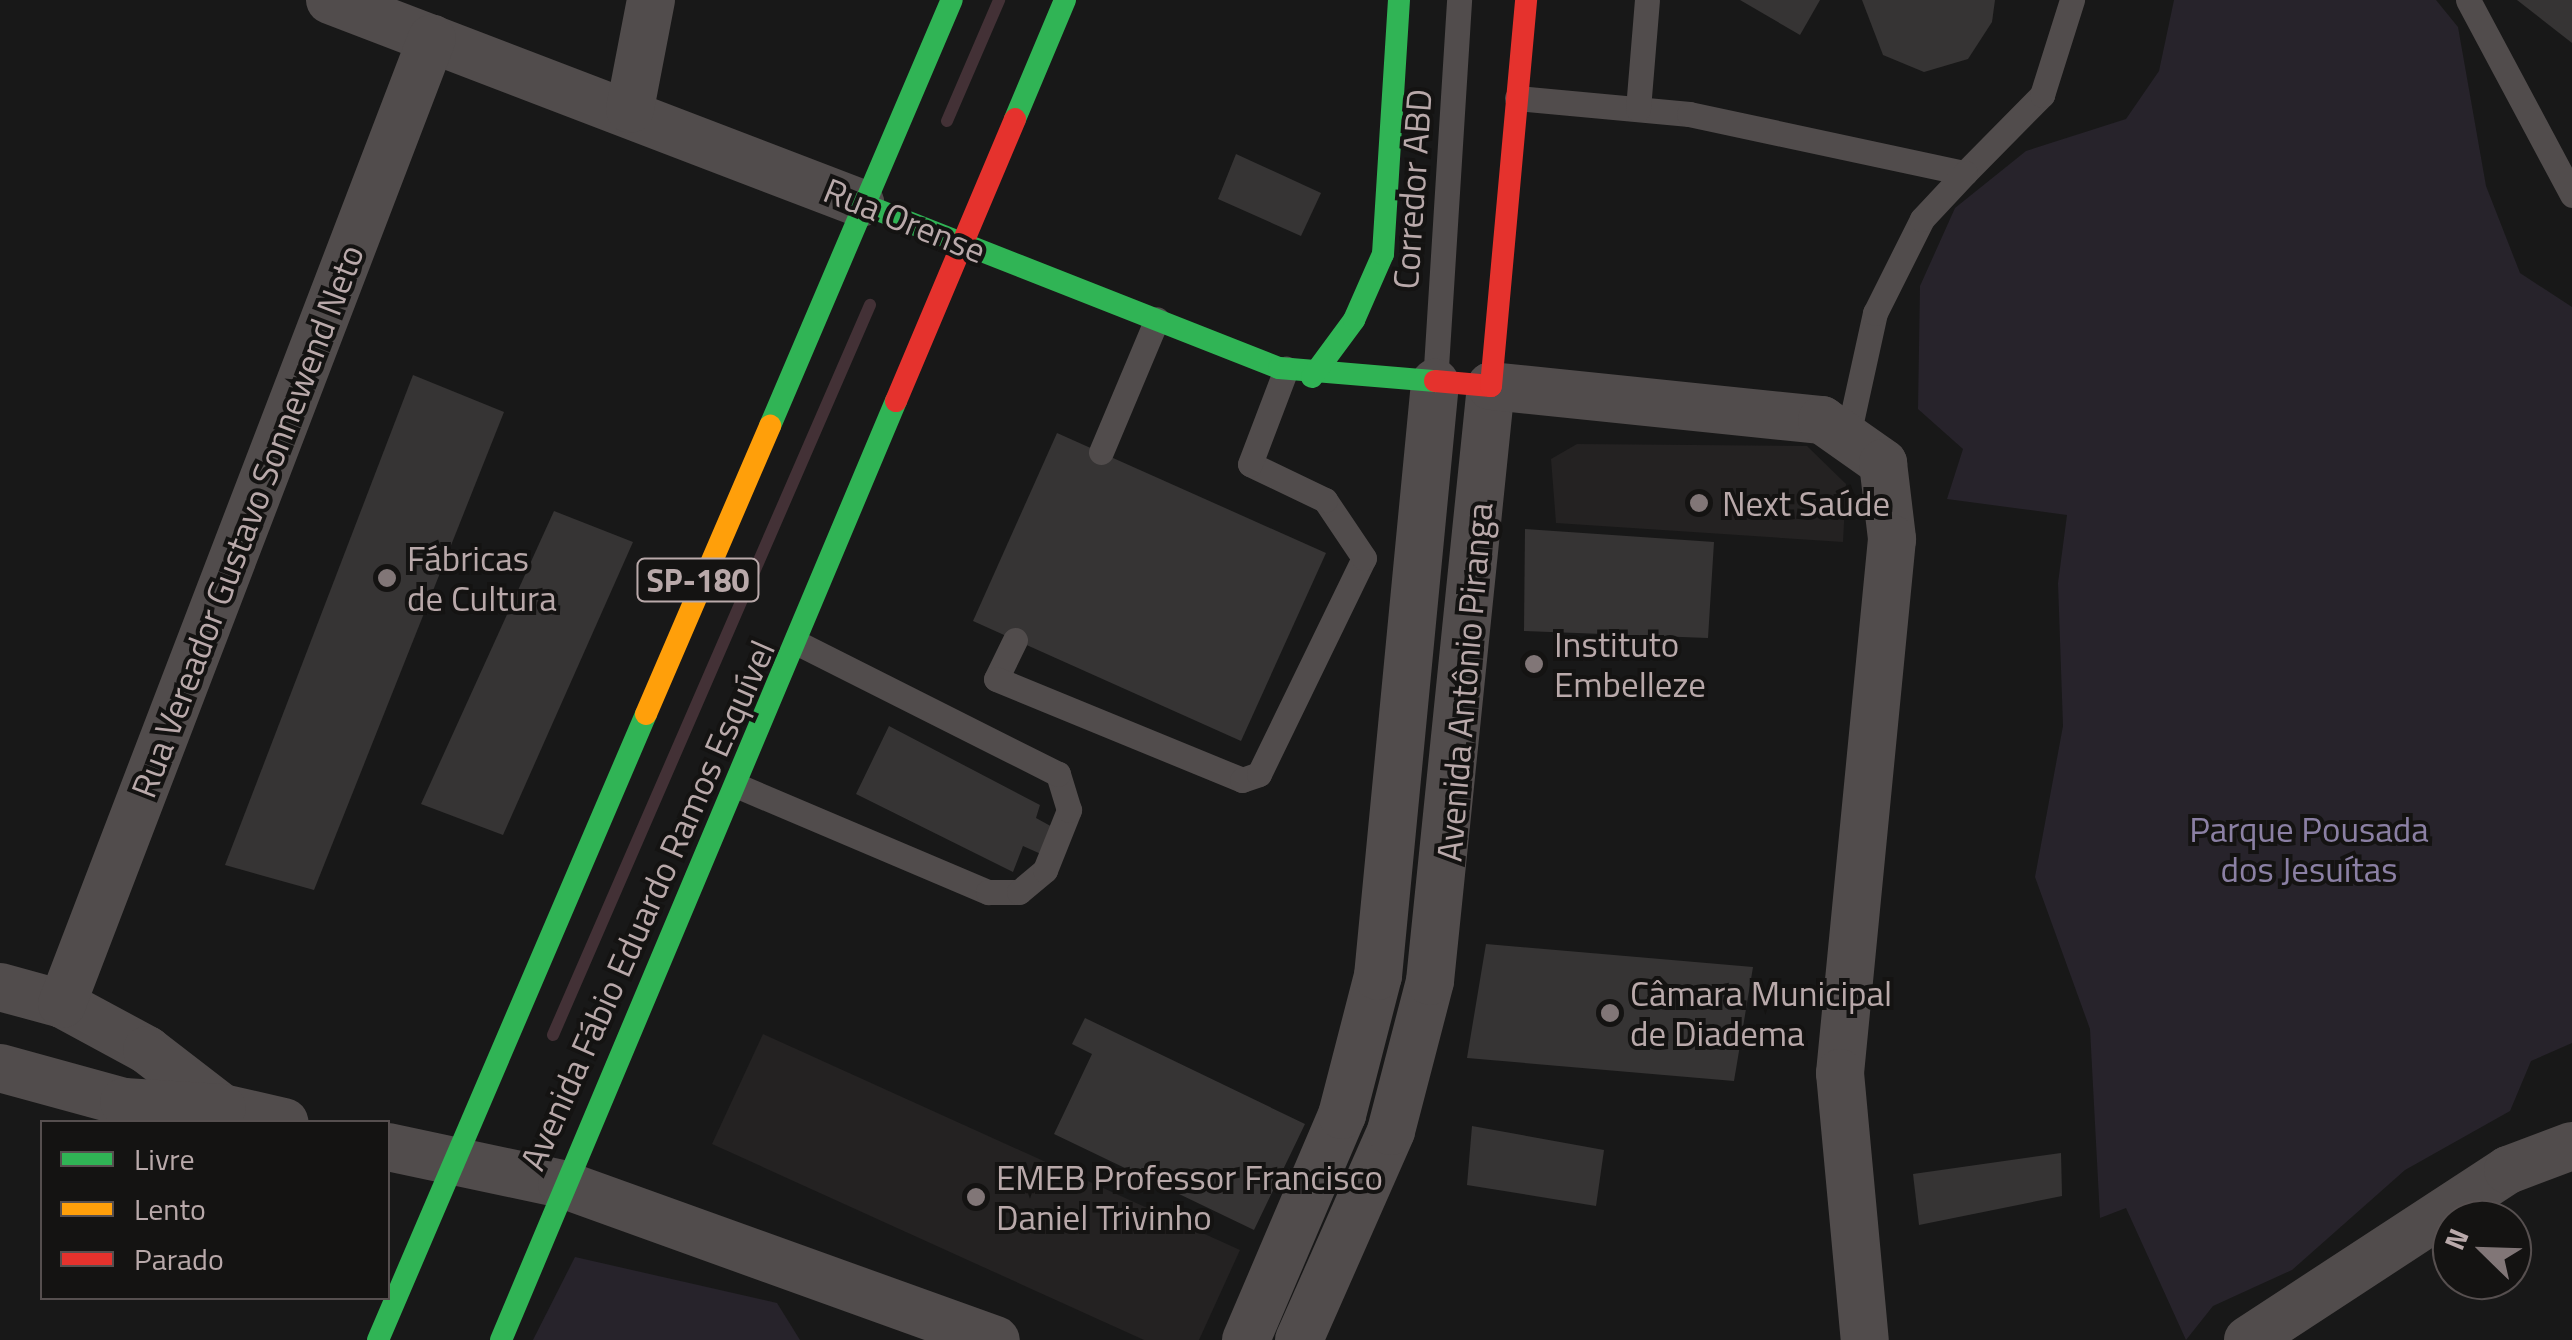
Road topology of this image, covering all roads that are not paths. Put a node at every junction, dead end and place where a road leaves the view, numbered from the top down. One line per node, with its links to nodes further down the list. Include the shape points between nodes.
1 (330, 0): 11 (street, Rua Orense)
2 (651, 0): 13 (street)
3 (952, 0): 17 (main road, SP-180)
4 (1065, 0): 18 (main road, Avenida Fábio Eduardo Ramos Esquível / SP-180)
5 (1399, 0): 21 (main road, via 1383,254 1354,320)
6 (1460, 0): 22 (lane, Corredor ABD)
7 (1526, 0): 12 (main road, Avenida Antônio Piranga)
8 (1647, 0): 14 (lane)
9 (2072, 0): 15 (lane, via 2042,95)
10 (2468, 0): 16 (lane)
11 (432, 38): 13 (street, Rua Orense); 30 (street, Rua Vereador Gustavo Sonnewend Neto)
12 (1516, 98): 14 (lane); 23 (main road, Avenida Antônio Piranga)
13 (630, 108): 17 (street, Rua Orense)
14 (1638, 110): 15 (lane)
15 (1965, 173): 24 (lane, via 1922,219 1875,313)
16 (2572, 196)
17 (860, 203): 18 (main road, Rua Orense); 36 (main road, SP-180)
18 (968, 245): 19 (main road, Rua Orense); 27 (main road, Avenida Fábio Eduardo Ramos Esquível / SP-180)
19 (1157, 320): 20 (main road, Rua Orense); 25 (lane)
20 (1286, 369): 21 (main road, Rua Orense); 26 (lane, via 1250,464 1325,500 1364,558 1259,774 1242,780 996,678)
21 (1312, 377): 22 (main road, Rua Orense)
22 (1435, 383): 23 (main road, Rua Orense); 41 (street, Avenida Antônio Piranga, via 1378,976 1342,1115)
23 (1491, 386): 24 (street, via 1774,412); 42 (street, Avenida Antônio Piranga, via 1430,981 1391,1130)
24 (1849, 431): 43 (street, via 1883,463 1892,539 1840,1073)
25 (1101, 452)
26 (1015, 640)
27 (799, 644): 28 (main road, Avenida Fábio Eduardo Ramos Esquível / SP-180); 28 (lane, via 1058,774 1069,810 1045,870 1019,892 988,892)
28 (738, 786): 37 (main road, Avenida Fábio Eduardo Ramos Esquível / SP-180)
29 (0, 987): 30 (street)
30 (62, 1004): 32 (street, via 147,1050)
31 (0, 1068): 32 (street, via 124,1102)
32 (222, 1108): 33 (street)
33 (275, 1120)
34 (390, 1148): 36 (street)
35 (2572, 1148): 44 (street, via 2508,1170)
36 (448, 1162): 37 (street); 38 (main road, SP-180)
37 (562, 1184): 39 (main road, Avenida Fábio Eduardo Ramos Esquível / SP-180); 40 (street)
38 (378, 1340)
39 (501, 1340)
40 (996, 1340)
41 (1246, 1340)
42 (1300, 1340)
43 (1865, 1340)
44 (2248, 1340)

